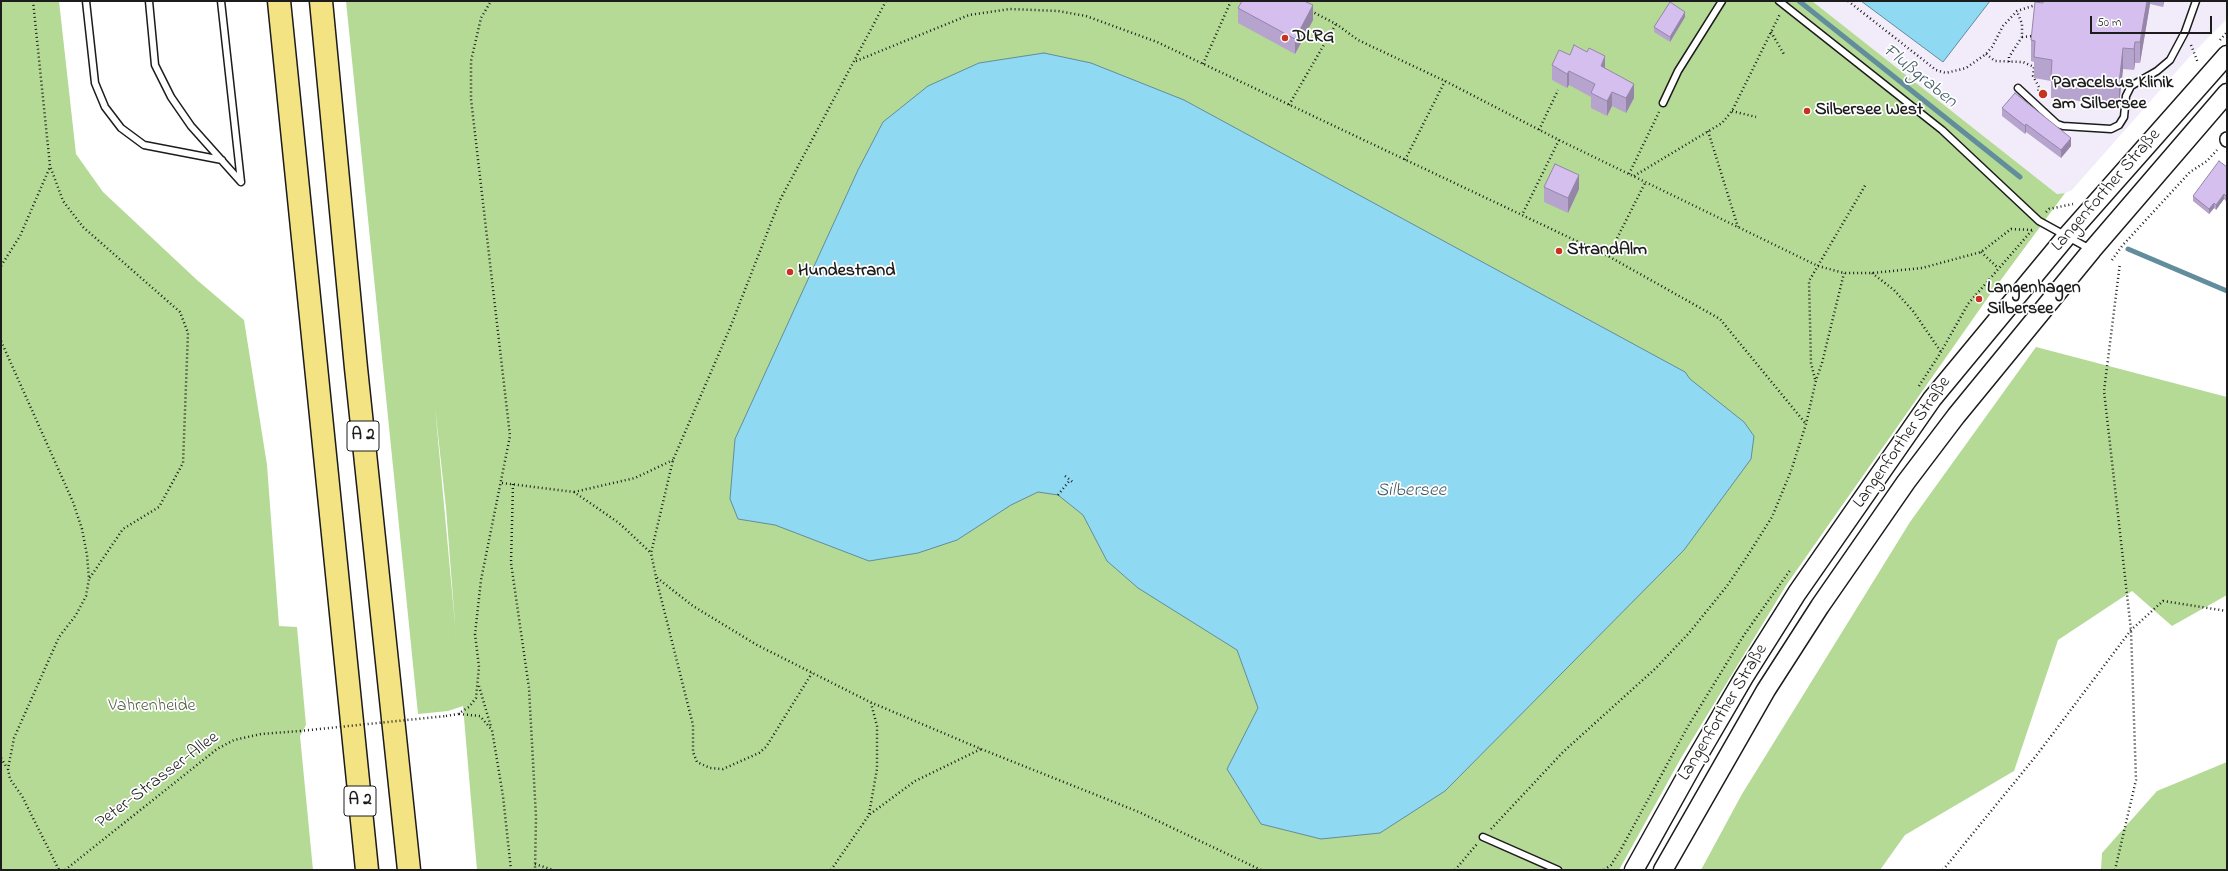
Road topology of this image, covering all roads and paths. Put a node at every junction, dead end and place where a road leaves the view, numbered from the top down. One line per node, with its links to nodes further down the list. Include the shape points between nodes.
1 (33, 1): 46 (path)
2 (86, 1): 44 (lane, via 95,83 105,107 122,128 144,145)
3 (148, 1): 44 (lane, via 155,65 171,97 191,126)
4 (221, 1): 44 (lane, via 240,182)
5 (279, 1): 96 (highway, A 2)
6 (321, 1): 97 (highway, A 2, via 356,368)
7 (491, 1): 73 (path, via 481,18 471,61 471,99 510,436)
8 (886, 1): 27 (path)
9 (1231, 1): 29 (path)
10 (1722, 1): 35 (lane, via 1678,71)
11 (1848, 1): 24 (path, via 1936,70 1956,72 1975,63)
12 (2048, 1): 15 (path)
13 (2196, 1): 21 (lane)
14 (1782, 3): 20 (path); 53 (lane, via 1942,130)
15 (2039, 4): 17 (path); 18 (path)
16 (1305, 8): 19 (path)
17 (2038, 9)
18 (2017, 11): 23 (path, via 2022,24); 24 (path, via 2003,26)
19 (1336, 24): 31 (path, via 1358,40); 36 (path)
20 (1771, 31): 25 (path); 38 (path)
21 (2185, 32): 30 (path); 37 (lane, via 2170,60 2131,86 2126,96 2124,117 2119,125 2111,129 2063,126 2057,124)
22 (2034, 36): 23 (path)
23 (2022, 37): 28 (path, via 2009,57)
24 (1986, 54): 28 (path, via 1996,61)
25 (1785, 56)
26 (2227, 56): 56 (main road, Langenforther Straße)
27 (855, 61): 29 (path, via 969,15 1010,9 1058,11 1086,16 1157,42); 70 (path, via 780,200 730,328)
28 (2009, 62): 37 (path, via 2023,62 2034,67 2033,76 2038,87)
29 (1202, 64): 45 (path)
30 (2198, 64)
31 (1445, 81): 40 (path); 45 (path)
32 (2018, 88): 37 (lane)
33 (1558, 90): 40 (path)
34 (2227, 93): 57 (main road, Langenforther Straße)
35 (1663, 103): 47 (path)
36 (1289, 105)
37 (2036, 105)
38 (1732, 111): 39 (path); 41 (path, via 1722,122)
39 (1756, 117)
40 (1539, 130): 43 (path)
41 (1708, 131): 48 (path); 54 (path)
42 (2227, 139): 60 (path, via 2207,161 2190,172)
43 (1560, 140): 47 (path); 52 (path)
44 (222, 160)
45 (1405, 160): 52 (path)
46 (50, 166): 62 (path, via 20,236); 80 (path, via 63,200 83,227 180,312 188,333 183,463 158,506 122,529)
47 (1629, 174): 48 (path)
48 (1633, 177): 49 (path)
49 (1645, 183): 54 (path); 59 (path)
50 (1866, 184): 63 (path)
51 (2073, 204): 53 (path, via 2048,209)
52 (1522, 215): 59 (path)
53 (2039, 221): 55 (path); 56 (lane)
54 (1738, 228): 63 (path)
55 (2032, 230): 58 (path, via 2011,228); 64 (path)
56 (2066, 237): 57 (lane); 105 (main road, Langenforther Straße, via 1932,399 1797,593 1692,766)
57 (2092, 250): 106 (main road, Langenforther Straße, via 1956,416 1906,482 1820,606 1766,690)
58 (1981, 252): 64 (path); 66 (path, via 1922,268)
59 (1608, 256): 69 (path, via 1720,319)
60 (2112, 260)
61 (2120, 263): 82 (path, via 2104,391)
62 (1, 266)
63 (1818, 266): 65 (path); 68 (path, via 1809,281 1811,363)
64 (1998, 268): 66 (path, via 1968,304 1941,352 1913,310 1894,290)
65 (1844, 273): 66 (path); 68 (path)
66 (1872, 273)
67 (1, 341): 80 (path, via 73,502 82,529)
68 (1816, 380): 69 (path)
69 (1806, 424): 92 (path, via 1791,471 1772,517 1727,586 1689,633 1656,668 1564,752)
70 (673, 460): 76 (path, via 634,478); 78 (path)
71 (1065, 476): 72 (path)
72 (1070, 480): 75 (path); 77 (path)
73 (502, 483): 74 (path); 84 (path, via 480,580 475,634)
74 (513, 484): 76 (path); 93 (path, via 511,563 528,688 536,816)
75 (1074, 484)
76 (574, 492): 78 (path, via 619,523)
77 (1058, 495)
78 (651, 553): 79 (path)
79 (656, 577): 83 (path, via 693,606 757,645); 83 (path, via 692,725 693,752 698,762 710,768 723,769 759,753 766,747)
80 (89, 579): 90 (path, via 86,596 60,637 14,738)
81 (2227, 611): 82 (path, via 2164,601)
82 (2131, 630): 107 (path, via 2036,756); 108 (path, via 2136,780)
83 (812, 673): 85 (path)
84 (479, 686): 86 (path, via 476,698 469,707); 87 (path)
85 (870, 702): 88 (path); 91 (path, via 877,726 877,769)
86 (458, 714): 87 (path, Peter-Strasser-Allee, via 480,716); 95 (path, Peter-Strasser-Allee, bridge, via 261,734 234,740 217,749)
87 (492, 730): 98 (path)
88 (981, 749): 91 (path, via 915,781); 102 (path, via 1139,812)
89 (1, 758): 90 (path)
90 (8, 769): 94 (path, via 10,779 22,796)
91 (869, 815): 101 (path)
92 (1483, 837): 103 (path); 104 (lane)
93 (535, 864): 99 (path); 100 (path)
94 (59, 870)
95 (65, 870)
96 (368, 870)
97 (409, 870)
98 (512, 870)
99 (535, 870)
100 (553, 870)
101 (831, 870)
102 (1261, 870)
103 (1455, 870)
104 (1558, 870)
105 (1634, 870)
106 (1663, 870)
107 (1943, 870)
108 (2115, 870)

